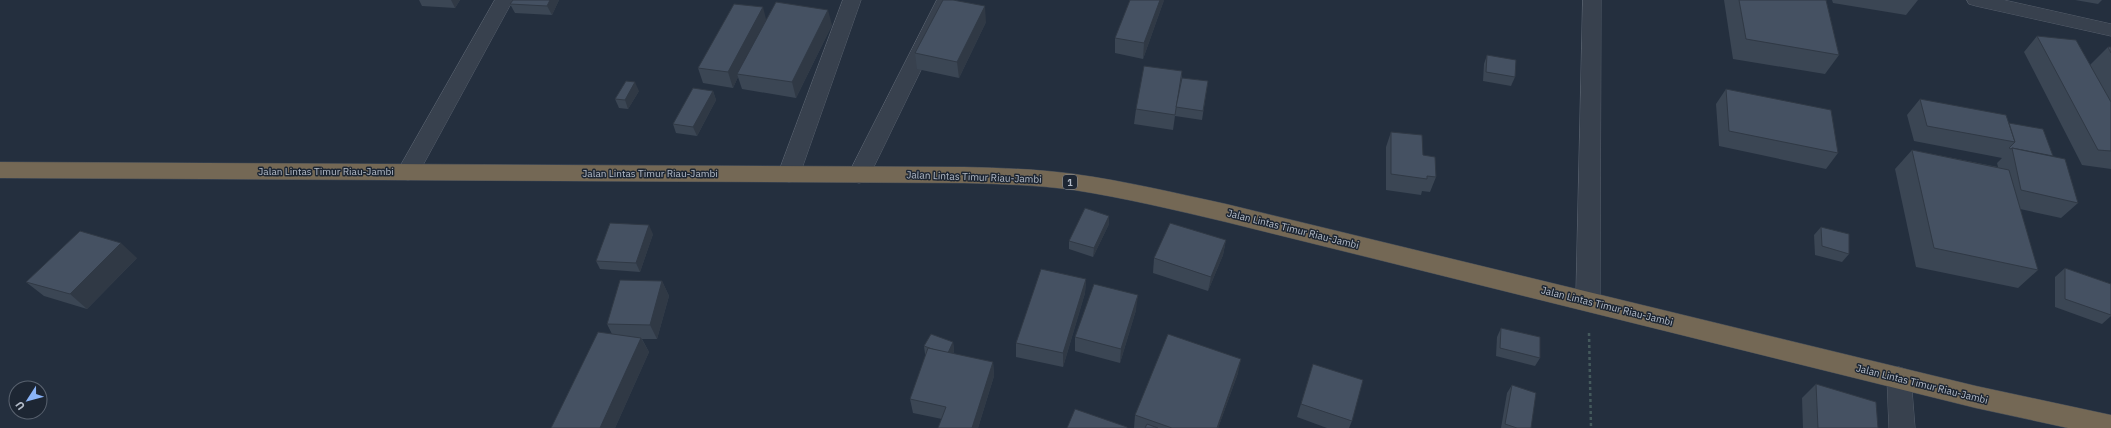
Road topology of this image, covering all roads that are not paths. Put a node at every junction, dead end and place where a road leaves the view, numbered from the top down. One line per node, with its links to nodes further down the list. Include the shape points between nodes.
1 (504, 0): 8 (street)
2 (852, 0): 9 (street)
3 (946, 0): 10 (street)
4 (1592, 0): 11 (street)
5 (1976, 0): 6 (street)
6 (2111, 30)
7 (0, 170): 8 (highway, Jalan Lintas Timur Riau-Jambi / 1)
8 (408, 172): 9 (highway, Jalan Lintas Timur Riau-Jambi / 1)
9 (789, 174): 10 (highway, Jalan Lintas Timur Riau-Jambi / 1)
10 (859, 175): 11 (highway, Jalan Lintas Timur Riau-Jambi / 1, via 1021,177 1121,189)
11 (1588, 301): 12 (highway, Jalan Lintas Timur Riau-Jambi / 1)
12 (1899, 378): 13 (highway, Jalan Lintas Timur Riau-Jambi / 1); 14 (street)
13 (2111, 426)
14 (1902, 428)

